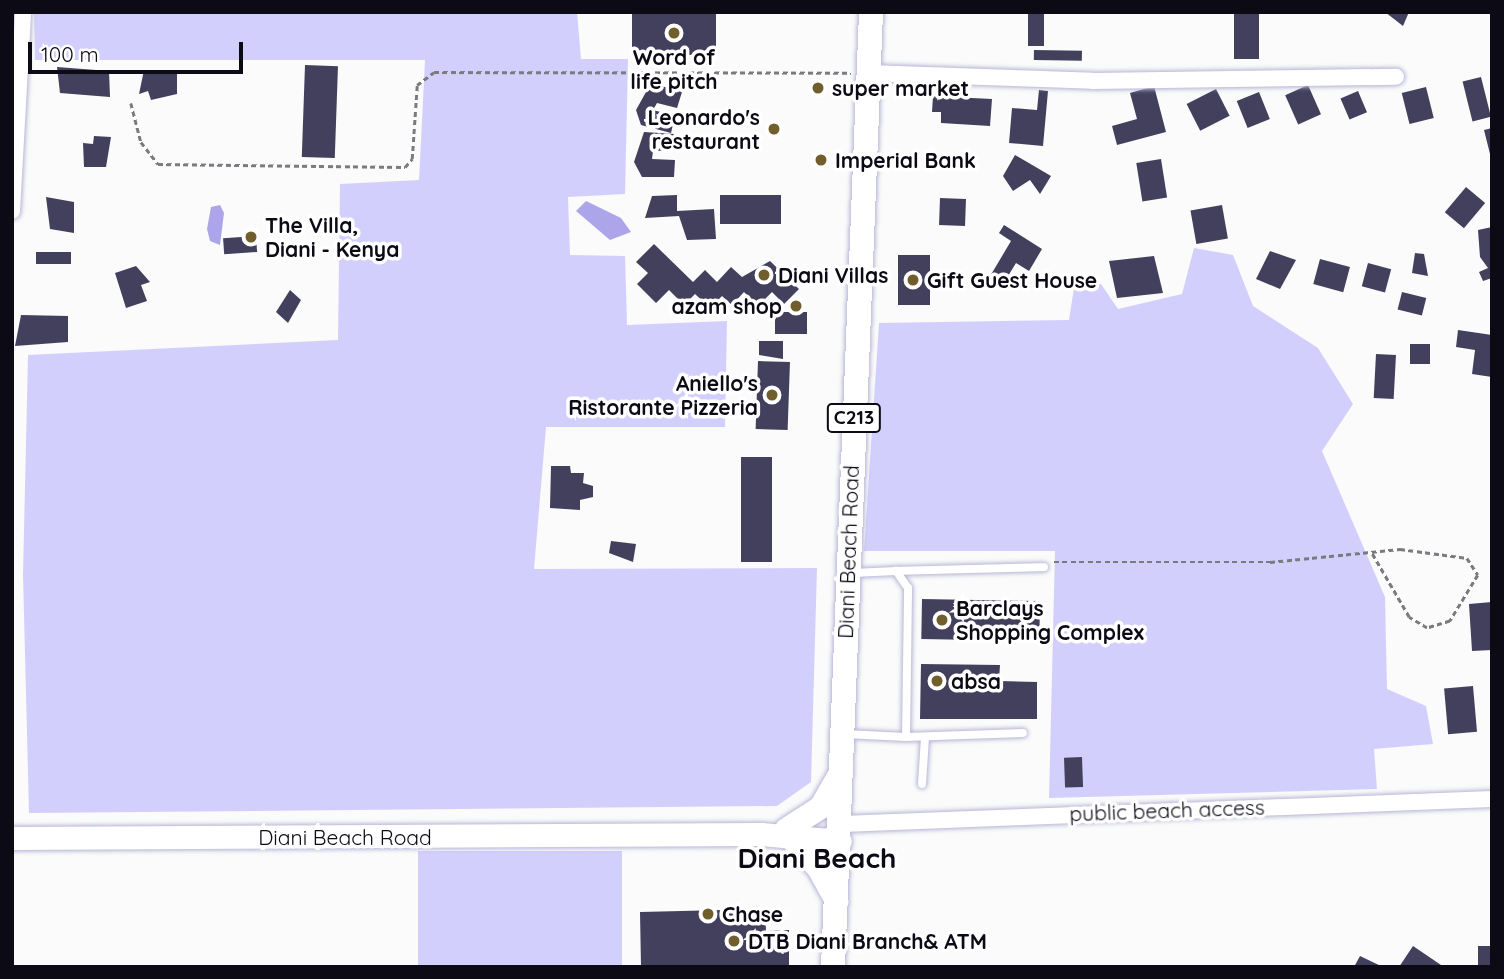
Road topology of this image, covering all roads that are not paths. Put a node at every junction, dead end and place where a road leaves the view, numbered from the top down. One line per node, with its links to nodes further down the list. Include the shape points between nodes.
1 (23, 12): 5 (street)
2 (871, 12): 3 (main road, Diani Beach Road / C213)
3 (868, 73): 4 (street, via 1093,81); 8 (main road, Diani Beach Road / C213)
4 (1396, 77)
5 (12, 211)
6 (1048, 564): 7 (lane)
7 (896, 571): 8 (lane); 11 (lane, via 908,588)
8 (847, 573): 10 (main road, Diani Beach Road / C213)
9 (1023, 733): 12 (lane)
10 (843, 734): 11 (lane); 13 (main road, Diani Beach Road / C213)
11 (905, 737): 12 (lane)
12 (925, 737): 14 (lane)
13 (841, 767): 16 (main road, Diani Beach Road / C213); 17 (main road, via 820,807)
14 (922, 784)
15 (1492, 799): 16 (street, public beach access, via 867,825)
16 (841, 832): 17 (main road); 19 (main road, Diani Beach Road / C213)
17 (788, 833): 18 (main road, Diani Beach Road); 19 (main road, via 818,868)
18 (12, 838)
19 (836, 901): 20 (main road, Diani Beach Road / C213)
20 (833, 967)

